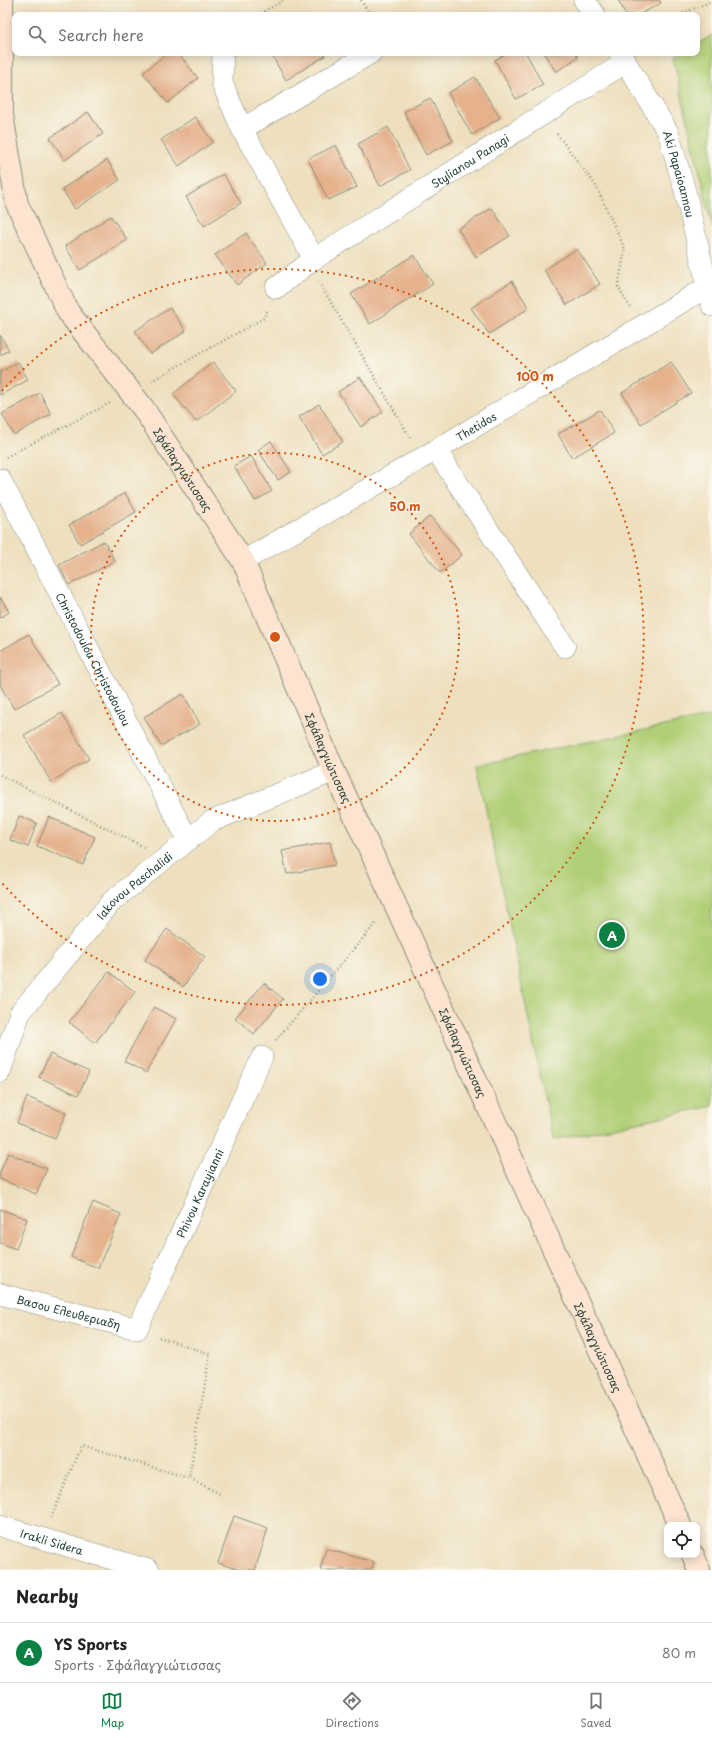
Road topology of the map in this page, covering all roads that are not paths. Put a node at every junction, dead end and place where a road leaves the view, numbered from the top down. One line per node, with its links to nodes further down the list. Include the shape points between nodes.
1 (2, 0): 13 (street, Σφάλαγγιώτισσας, via 2,115 17,204 68,312 143,408)
2 (584, 0): 3 (street)
3 (593, 12)
4 (223, 56): 7 (street, via 222,83)
5 (366, 56): 7 (street)
6 (623, 57): 8 (street, Stylianou Panagi, via 541,115); 10 (street, Aki Papaioannou, via 668,132 685,191)
7 (242, 129): 8 (street)
8 (311, 261): 9 (street, Stylianou Panagi)
9 (276, 288)
10 (709, 297): 11 (street, Thetidos, via 641,327)
11 (429, 454): 13 (street, Thetidos); 14 (street)
12 (0, 479): 16 (street, Christodoulou Christodoulou)
13 (243, 561): 15 (street, Σφάλαγγιώτισσας)
14 (565, 647)
15 (334, 771): 16 (street, Iakovou Paschalidi, via 212,821); 21 (street, Σφάλαγγιώτισσας)
16 (188, 840): 18 (street, Iakovou Paschalidi, via 112,901 20,1013)
17 (262, 1057): 20 (street, Phivou Karayianni)
18 (0, 1072)
19 (0, 1294): 20 (street, Βασου Ελευθεριαδη)
20 (137, 1329)
21 (679, 1522)
22 (0, 1526): 24 (street, Irakli Sidera)
23 (694, 1558): 25 (street)
24 (149, 1570)
25 (699, 1570)

